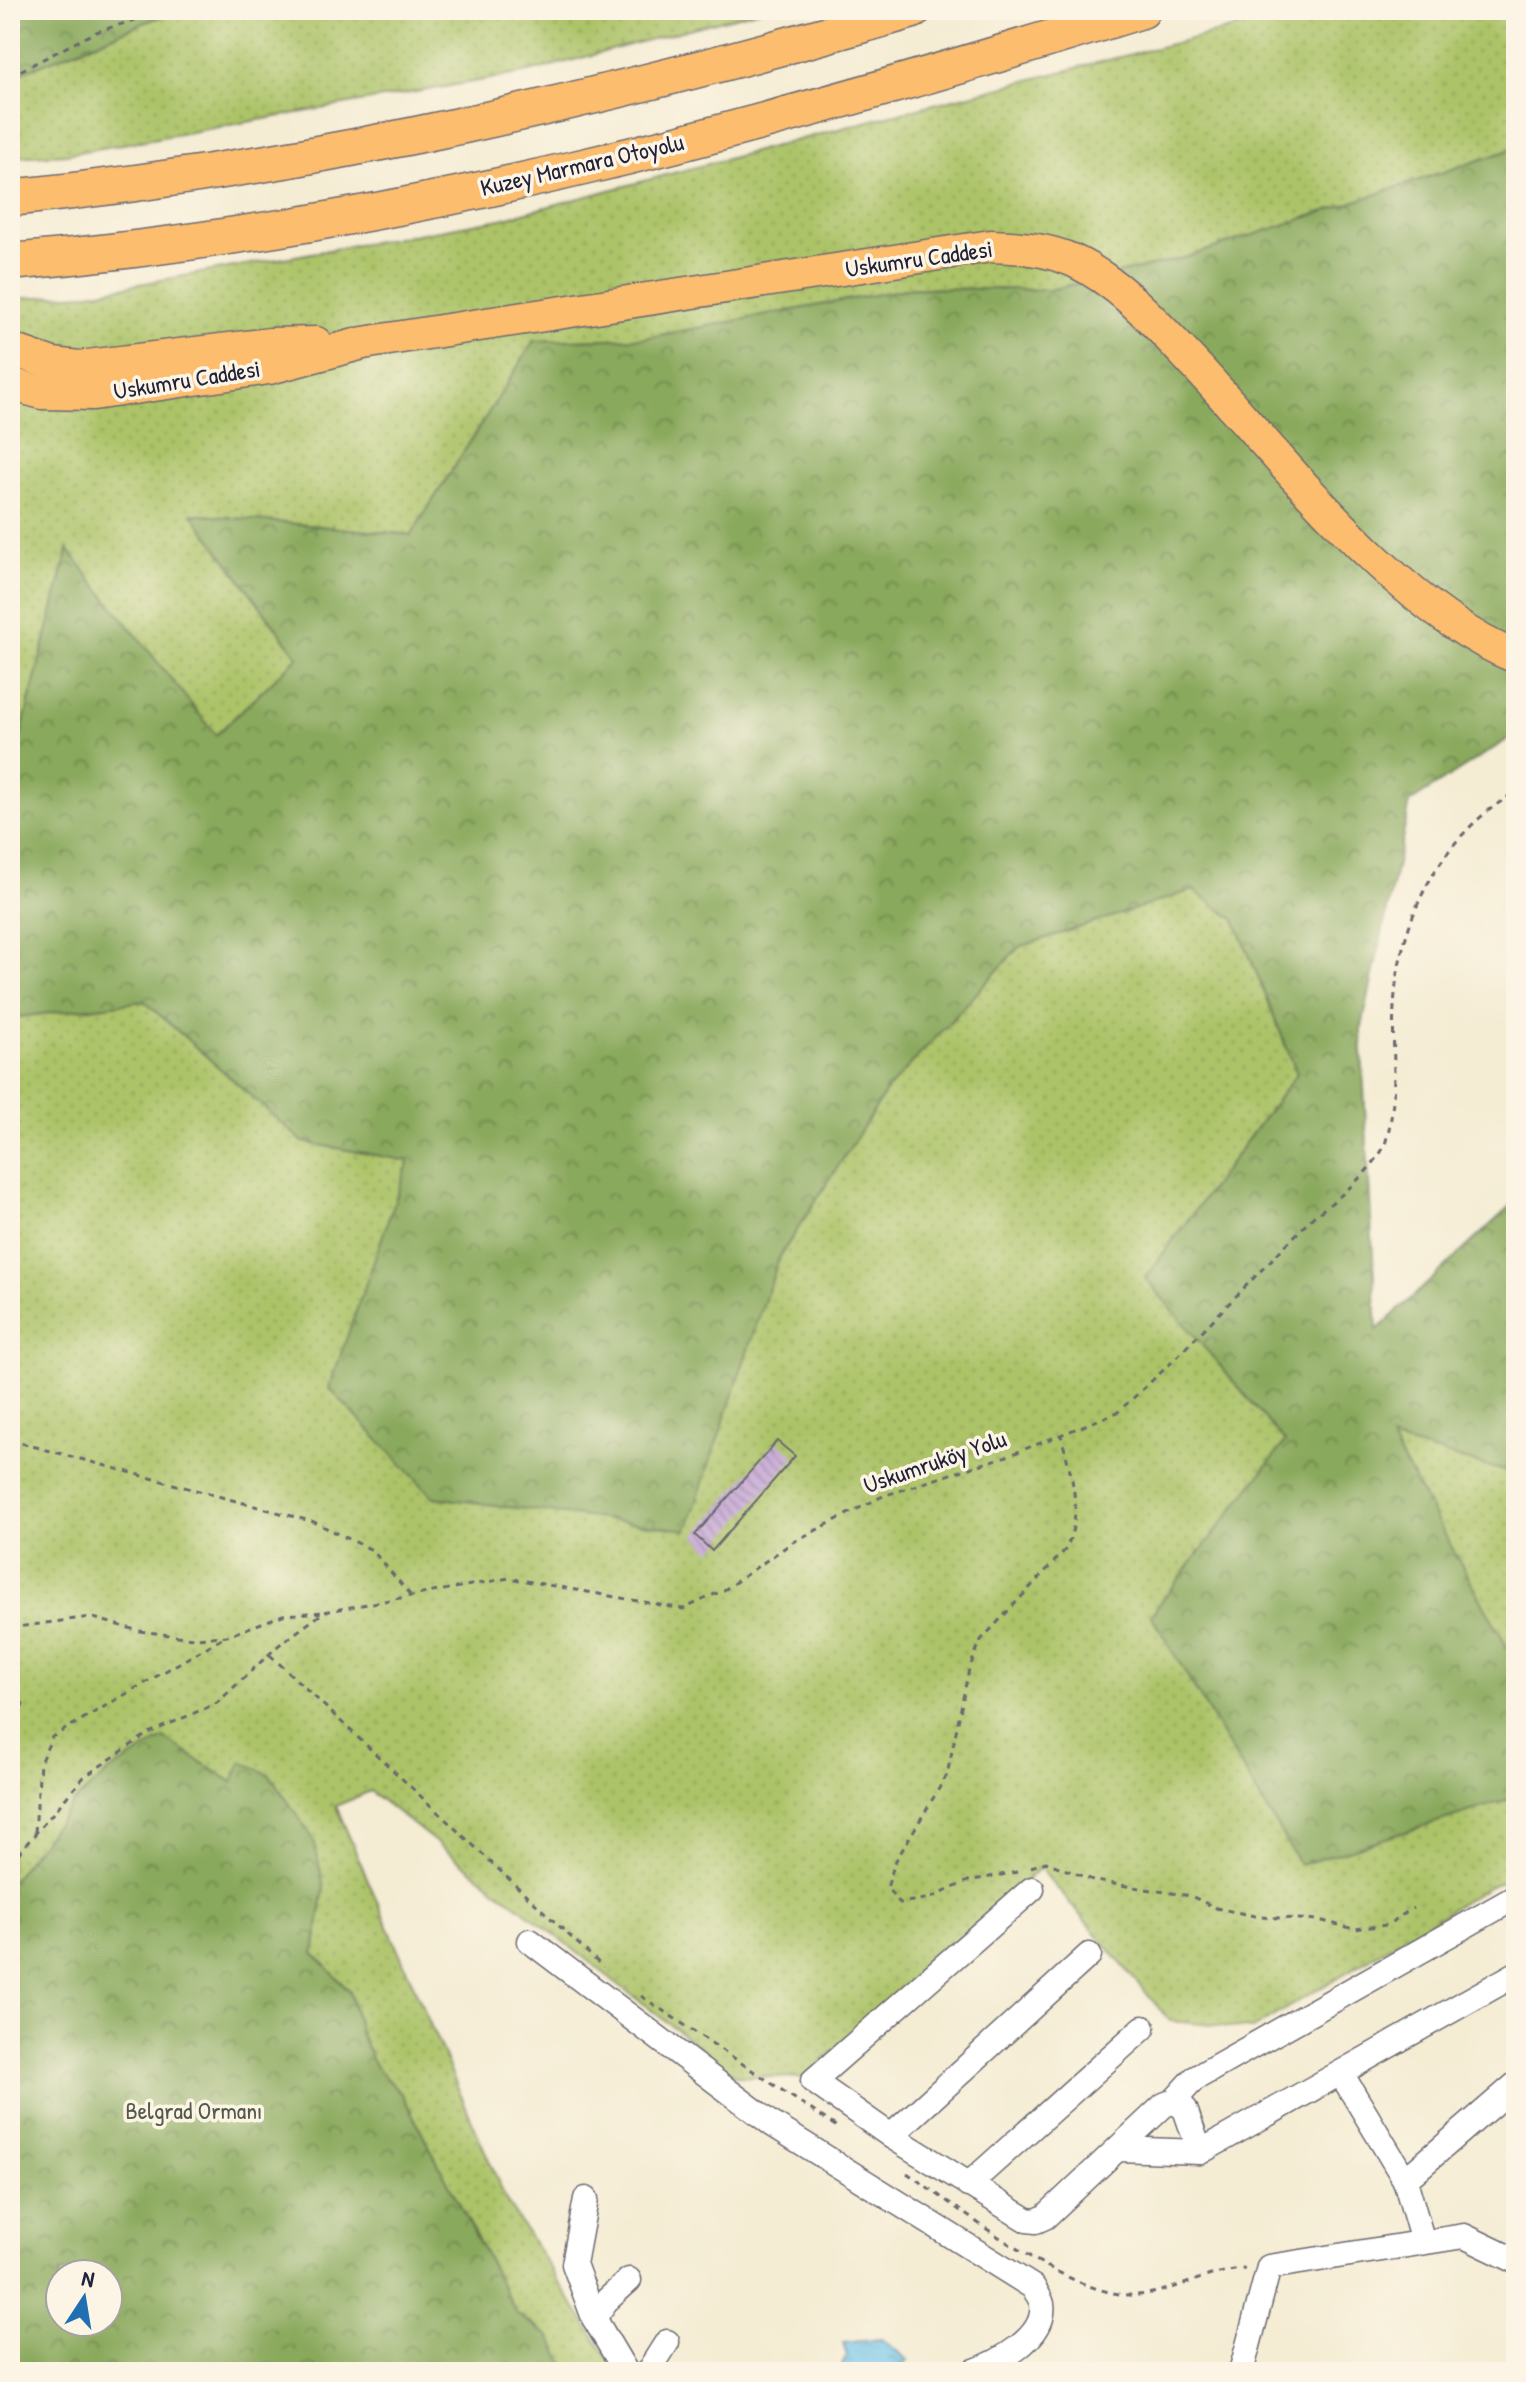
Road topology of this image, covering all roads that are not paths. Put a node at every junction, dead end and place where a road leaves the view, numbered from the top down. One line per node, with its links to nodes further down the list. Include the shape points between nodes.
1 (913, 10): 3 (highway, via 608,95 448,131 200,175)
2 (1142, 10): 4 (highway, Kuzey Marmara Otoyolu, via 704,136 485,188 282,227)
3 (10, 198)
4 (10, 262)
5 (363, 343): 6 (main road, Uskumru Caddesi, via 270,344 79,367); 7 (main road, Uskumru Caddesi, via 269,368 93,394 42,393); 8 (main road, Uskumru Caddesi, via 991,246 1047,252 1105,279 1162,329 1387,569 1471,635)
6 (10, 349)
7 (10, 384)
8 (1516, 657)
9 (1032, 1889): 18 (street, via 813,2081)
10 (1516, 1897): 17 (street, via 1194,2079)
11 (530, 1941): 31 (street, via 772,2124 1033,2287 1042,2304 1040,2322 1018,2348)
12 (1089, 1955): 18 (street)
13 (1516, 1974): 15 (street)
14 (1143, 2028): 22 (street)
15 (1342, 2075): 20 (street); 21 (street)
16 (1516, 2084): 21 (street)
17 (1174, 2101): 19 (street); 20 (street, via 1185,2109)
18 (891, 2136): 22 (street)
19 (1118, 2149): 20 (street); 22 (street, via 1036,2221)
20 (1200, 2152)
21 (1405, 2180): 24 (street)
22 (968, 2185)
23 (586, 2199): 27 (street, via 574,2264)
24 (1423, 2242): 25 (street, via 1464,2236); 32 (street, via 1269,2267)
25 (1516, 2261)
26 (629, 2280): 27 (street)
27 (594, 2318): 29 (street)
28 (667, 2342): 30 (street)
29 (626, 2372)
30 (648, 2372)
31 (972, 2372)
32 (1241, 2372)

